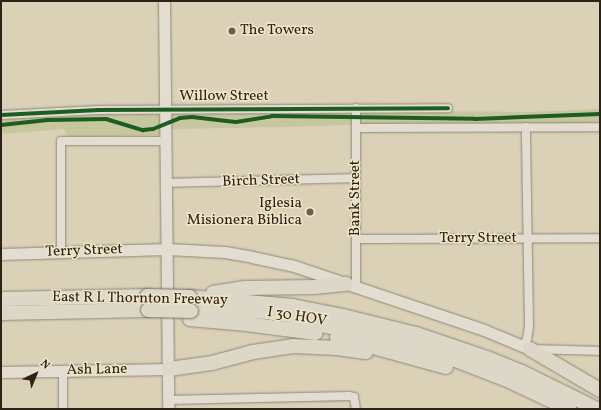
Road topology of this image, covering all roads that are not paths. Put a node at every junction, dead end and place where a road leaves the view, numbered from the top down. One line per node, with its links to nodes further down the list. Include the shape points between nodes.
1 (164, 1): 4 (main road)
2 (356, 108): 3 (street, Willow Street); 4 (street, Willow Street); 8 (street, Bank Street)
3 (448, 108)
4 (166, 109): 5 (street, Willow Street, via 52,111); 9 (main road)
5 (1, 115)
6 (526, 127): 7 (street); 8 (street); 14 (street)
7 (600, 127)
8 (356, 128): 10 (street, Bank Street)
9 (166, 141): 11 (main road); 16 (street, via 61,141)
10 (356, 178): 11 (street, Birch Street); 13 (street, Bank Street)
11 (166, 183): 15 (main road)
12 (600, 238): 14 (street, Terry Street)
13 (356, 239): 14 (street, Terry Street); 18 (street, Bank Street)
14 (527, 239): 25 (street)
15 (167, 249): 16 (main road, Terry Street); 18 (main road, via 225,252 252,257 291,265); 28 (main road)
16 (61, 252): 17 (main road, Terry Street)
17 (1, 254)
18 (351, 286): 21 (highway, via 245,288); 25 (main road)
19 (1, 299): 20 (highway, East R L Thornton Freeway)
20 (148, 308): 21 (highway, East R L Thornton Freeway); 21 (highway, East R L Thornton Freeway, bridge); 22 (highway); 23 (highway); 24 (highway, East R L Thornton Freeway)
21 (191, 308): 27 (highway, East R L Thornton Freeway, via 343,338); 36 (highway, I 30 HOV, via 285,319 386,339 479,368); 37 (highway, I 30 HOV, via 266,312 382,334 460,357 499,372); 38 (highway, East R L Thornton Freeway, via 293,306 416,334 522,372)
22 (1, 309)
23 (1, 313)
24 (1, 321)
25 (527, 347): 26 (street); 31 (highway)
26 (600, 351)
27 (438, 364): 28 (highway, via 338,348 293,346 252,352 212,363); 35 (highway, East R L Thornton Freeway, via 507,390)
28 (168, 369): 29 (main road, Ash Lane); 32 (main road)
29 (63, 371): 30 (main road, Ash Lane); 33 (street)
30 (1, 372)
31 (600, 390)
32 (168, 404): 34 (street, via 341,396 354,398)
33 (63, 409)
34 (356, 409)
35 (548, 409)
36 (570, 409)
37 (577, 409)
38 (597, 409)

